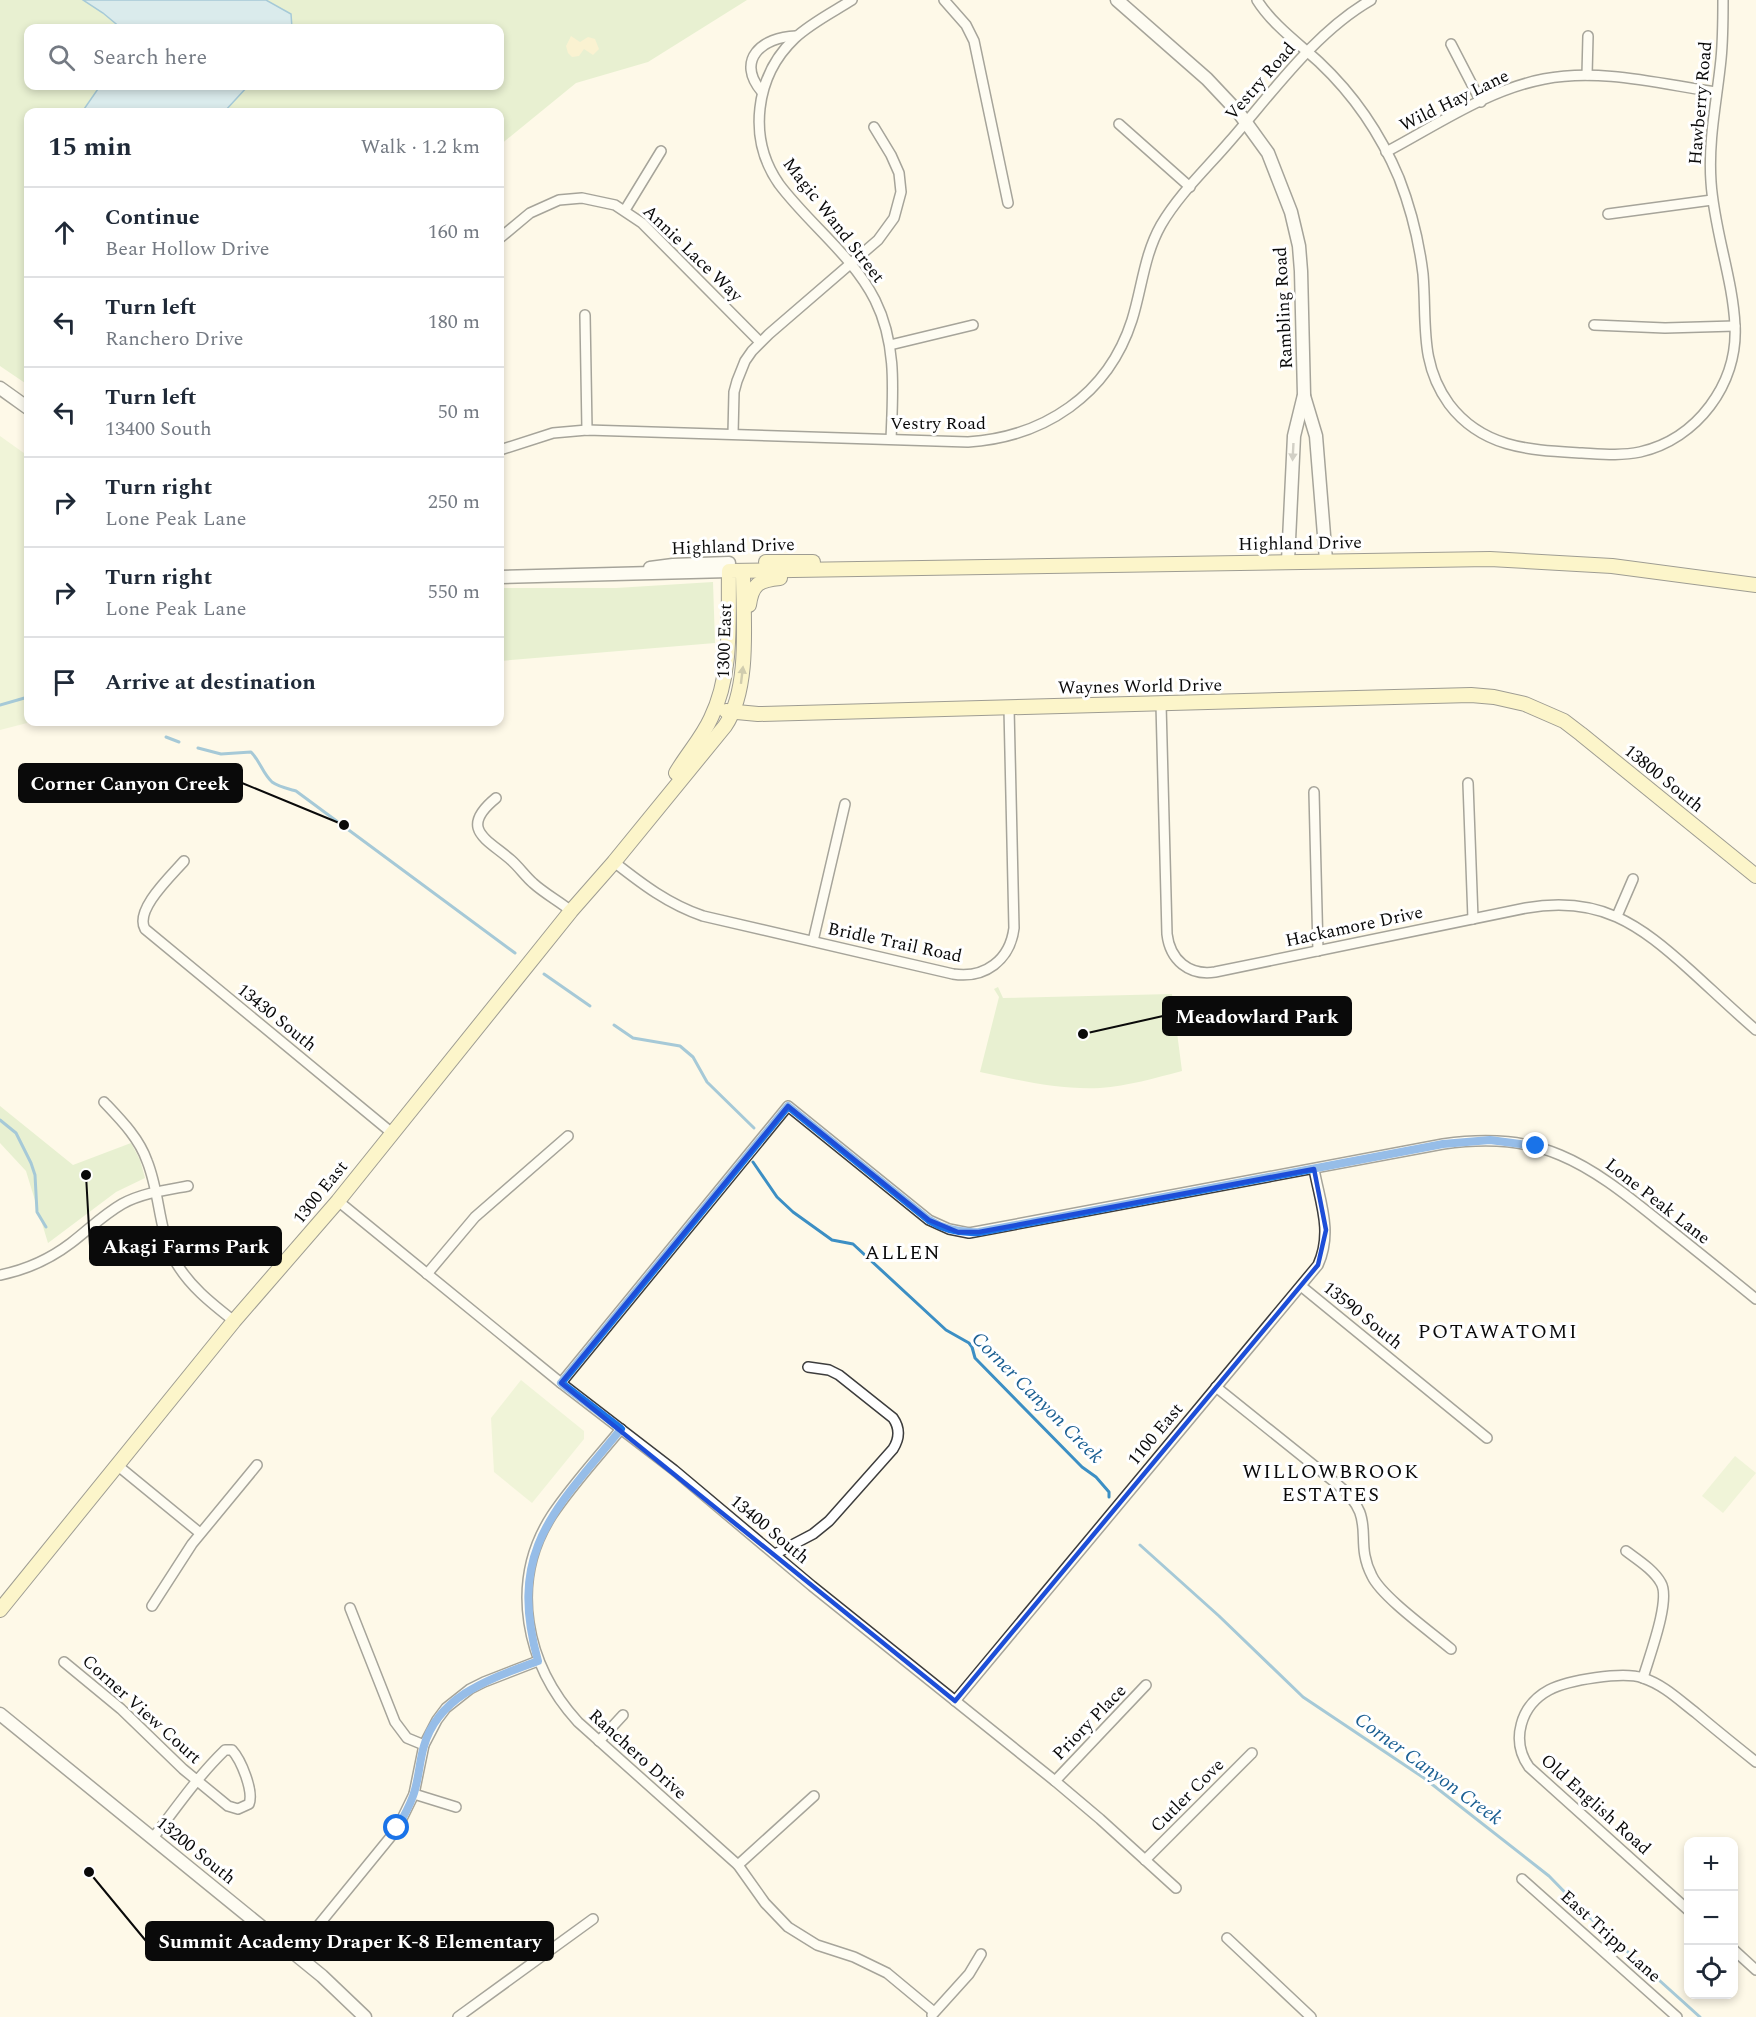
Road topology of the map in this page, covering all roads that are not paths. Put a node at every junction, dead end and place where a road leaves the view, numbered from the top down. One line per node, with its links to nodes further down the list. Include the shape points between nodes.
1 (852, 0): 7 (street, Magic Wand Street)
2 (944, 0): 22 (street, via 974,41)
3 (1117, 0): 15 (street, Rambling Road, via 1207,79)
4 (1257, 0): 10 (street, Hawberry Road, via 1268,16)
5 (1371, 0): 10 (street, Vestry Road, via 1336,24)
6 (1723, 0): 13 (street, Hawberry Road, via 1722,55)
7 (796, 36): 12 (street, Magic Wand Street, via 777,59); 12 (street, Magic Wand Street, via 771,40 753,58 751,78)
8 (1588, 36): 11 (street)
9 (1451, 44): 14 (street)
10 (1307, 52): 15 (street, Vestry Road); 19 (street, Hawberry Road, via 1351,97)
11 (1587, 75): 13 (street, Wild Hay Lane); 14 (street, Wild Hay Lane, via 1532,82)
12 (762, 92): 26 (street, Magic Wand Street, via 760,131 773,174)
13 (1716, 92): 21 (street, Hawberry Road, via 1710,149)
14 (1481, 102): 19 (street, Wild Hay Lane)
15 (1246, 122): 20 (street, Vestry Road); 34 (street, Rambling Road, via 1268,153 1292,212 1303,294)
16 (1119, 124): 20 (street)
17 (874, 126): 26 (street, via 896,164 900,201 884,233)
18 (661, 151): 23 (street)
19 (1386, 152): 30 (street, Hawberry Road, via 1416,234 1423,276 1427,354 1436,381 1450,406 1477,430 1509,446 1607,454 1659,446 1686,431 1717,396 1734,352)
20 (1190, 187): 38 (street, Vestry Road, via 1154,239 1121,346 1105,372 1074,404 1034,428 1001,438 968,442)
21 (1712, 200): 24 (street); 30 (street, Hawberry Road)
22 (1008, 202)
23 (625, 210): 25 (street, Annie Lace Way, via 593,199 559,201 530,213); 31 (street, Annie Lace Way)
24 (1608, 213)
25 (504, 234)
26 (850, 264): 31 (street); 32 (street, Magic Wand Street, via 875,300)
27 (585, 315): 36 (street)
28 (973, 325): 32 (street)
29 (1594, 325): 30 (street)
30 (1735, 326)
31 (760, 342): 37 (street, via 745,361 737,381)
32 (890, 345): 38 (street, Magic Wand Street)
33 (0, 388): 35 (street)
34 (1304, 394): 40 (street, Rambling Road, via 1316,436); 41 (street, Rambling Road, one-way to 41, via 1294,436)
35 (24, 405)
36 (587, 430): 37 (street, Vestry Road); 39 (street, Vestry Road, via 553,433)
37 (732, 434): 38 (street, Vestry Road)
38 (891, 439)
39 (504, 449)
40 (1326, 560): 41 (main road, Highland Drive); 46 (main road, Highland Drive, via 1550,561 1672,572)
41 (1288, 561): 43 (main road, Highland Drive)
42 (729, 567): 43 (main road, Highland Drive, via 806,562); 44 (main road, Highland Drive); 45 (street, Highland Drive, via 673,565 623,575); 48 (main road, 1300 East, via 726,660)
43 (844, 570): 44 (main road, Highland Drive); 47 (main road, via 770,579 758,584 751,593)
44 (744, 572): 47 (main road, 1300 East)
45 (504, 577)
46 (1756, 585)
47 (743, 635): 52 (main road, 1300 East, one-way to 47, via 741,681)
48 (719, 699): 52 (main road, via 723,708); 55 (main road, 1300 East, via 704,732 674,776)
49 (1161, 704): 50 (main road, Waynes World Drive); 51 (main road, Waynes World Drive, via 1471,695 1504,699); 66 (street, Hackamore Drive, via 1167,934 1174,956 1190,969 1209,973)
50 (1009, 708): 52 (main road, Waynes World Drive); 65 (street, Bridle Trail Road, via 1014,928 1010,945 1000,959 979,974 961,975)
51 (1545, 712): 60 (main road, 13800 South, via 1581,734)
52 (733, 713): 55 (main road, 1300 East)
53 (1468, 783): 64 (street)
54 (1314, 792): 66 (street)
55 (667, 796): 59 (main road, 1300 East)
56 (496, 798): 62 (street, via 480,814 482,837)
57 (845, 804): 65 (street)
58 (184, 861): 69 (street, 13430 South, via 145,908 142,925)
59 (614, 862): 62 (main road, 1300 East); 65 (street, Bridle Trail Road, via 656,894 690,912)
60 (1756, 876)
61 (1633, 879): 63 (street)
62 (571, 911): 69 (main road, 1300 East)
63 (1617, 916): 64 (street, Hackamore Drive, via 1558,904); 67 (street, Hackamore Drive, via 1656,939)
64 (1473, 919): 66 (street, Hackamore Drive)
65 (813, 942)
66 (1318, 951)
67 (1756, 1030)
68 (104, 1102): 73 (street, via 141,1146)
69 (392, 1133): 74 (main road, 1300 East)
70 (568, 1136): 75 (street, via 475,1217)
71 (1314, 1169): 77 (street, 1100 East, via 1326,1242 1318,1265); 78 (street, Lone Peak Lane, via 1458,1142 1490,1140 1536,1146 1604,1177); 81 (street, Lone Peak Lane, via 979,1232 958,1232 929,1220 788,1106)
72 (188, 1186): 73 (street)
73 (155, 1192): 76 (street, via 120,1205 52,1255); 79 (street, via 164,1234 175,1261 192,1285)
74 (338, 1201): 75 (street, 13400 South); 79 (main road, 1300 East)
75 (427, 1274): 81 (street, 13400 South)
76 (0, 1275)
77 (1301, 1286): 82 (street, 1100 East); 84 (street, 13590 South)
78 (1756, 1299)
79 (234, 1321): 85 (main road, 1300 East)
80 (808, 1367): 89 (street, via 839,1375 893,1418 899,1438 830,1521)
81 (561, 1383): 83 (street, 13400 South)
82 (1216, 1387): 93 (street, via 1354,1499 1363,1519 1367,1562 1377,1584); 98 (street, 1100 East)
83 (621, 1429): 89 (street, 13400 South); 94 (street, Ranchero Drive, via 552,1516 536,1549 527,1602)
84 (1487, 1438)
85 (117, 1465): 87 (street); 92 (main road, 1300 East)
86 (257, 1465): 87 (street)
87 (200, 1533): 90 (street)
88 (1626, 1551): 96 (street, via 1654,1573 1664,1589 1664,1605)
89 (775, 1554): 98 (street, 13400 South)
90 (152, 1606)
91 (350, 1608): 102 (street, via 395,1722 407,1737)
92 (0, 1610)
93 (1451, 1649)
94 (538, 1661): 101 (street, Ranchero Drive, via 566,1709); 102 (street, via 484,1682 458,1698 437,1720)
95 (64, 1662): 105 (street, Corner View Court)
96 (1643, 1678): 104 (street, via 1671,1693); 115 (street, Old English Road, via 1615,1675 1558,1686 1541,1695 1521,1722 1520,1750 1529,1767)
97 (1146, 1685): 106 (street, Priory Place)
98 (955, 1701): 106 (street, 13400 South)
99 (0, 1714): 110 (street, 13200 South)
100 (623, 1714): 101 (street)
101 (599, 1741): 112 (street, Ranchero Drive)
102 (424, 1745): 107 (street)
103 (1252, 1753): 111 (street, Cutler Cove)
104 (1756, 1762)
105 (198, 1781): 105 (street, Corner View Court, via 231,1808 249,1804 251,1792 230,1749); 110 (street)
106 (1055, 1781): 111 (street, 13400 South)
107 (414, 1794): 109 (street); 118 (street, via 387,1843)
108 (814, 1796): 112 (street)
109 (456, 1807)
110 (153, 1838): 118 (street, 13200 South)
111 (1145, 1860): 114 (street, 13400 South)
112 (738, 1865): 122 (street, Ranchero Drive, via 788,1928 817,1945 887,1973)
113 (1522, 1879): 126 (street, East Tripp Lane)
114 (1176, 1888)
115 (1684, 1906)
116 (593, 1919): 124 (street)
117 (1227, 1938): 125 (street)
118 (295, 1954): 123 (street, 13200 South)
119 (981, 1954): 122 (street, via 969,1974)
120 (1738, 1954): 121 (street)
121 (1756, 1970)
122 (932, 2015)
123 (365, 2017)
124 (458, 2017)
125 (1311, 2017)
126 (1677, 2017)

